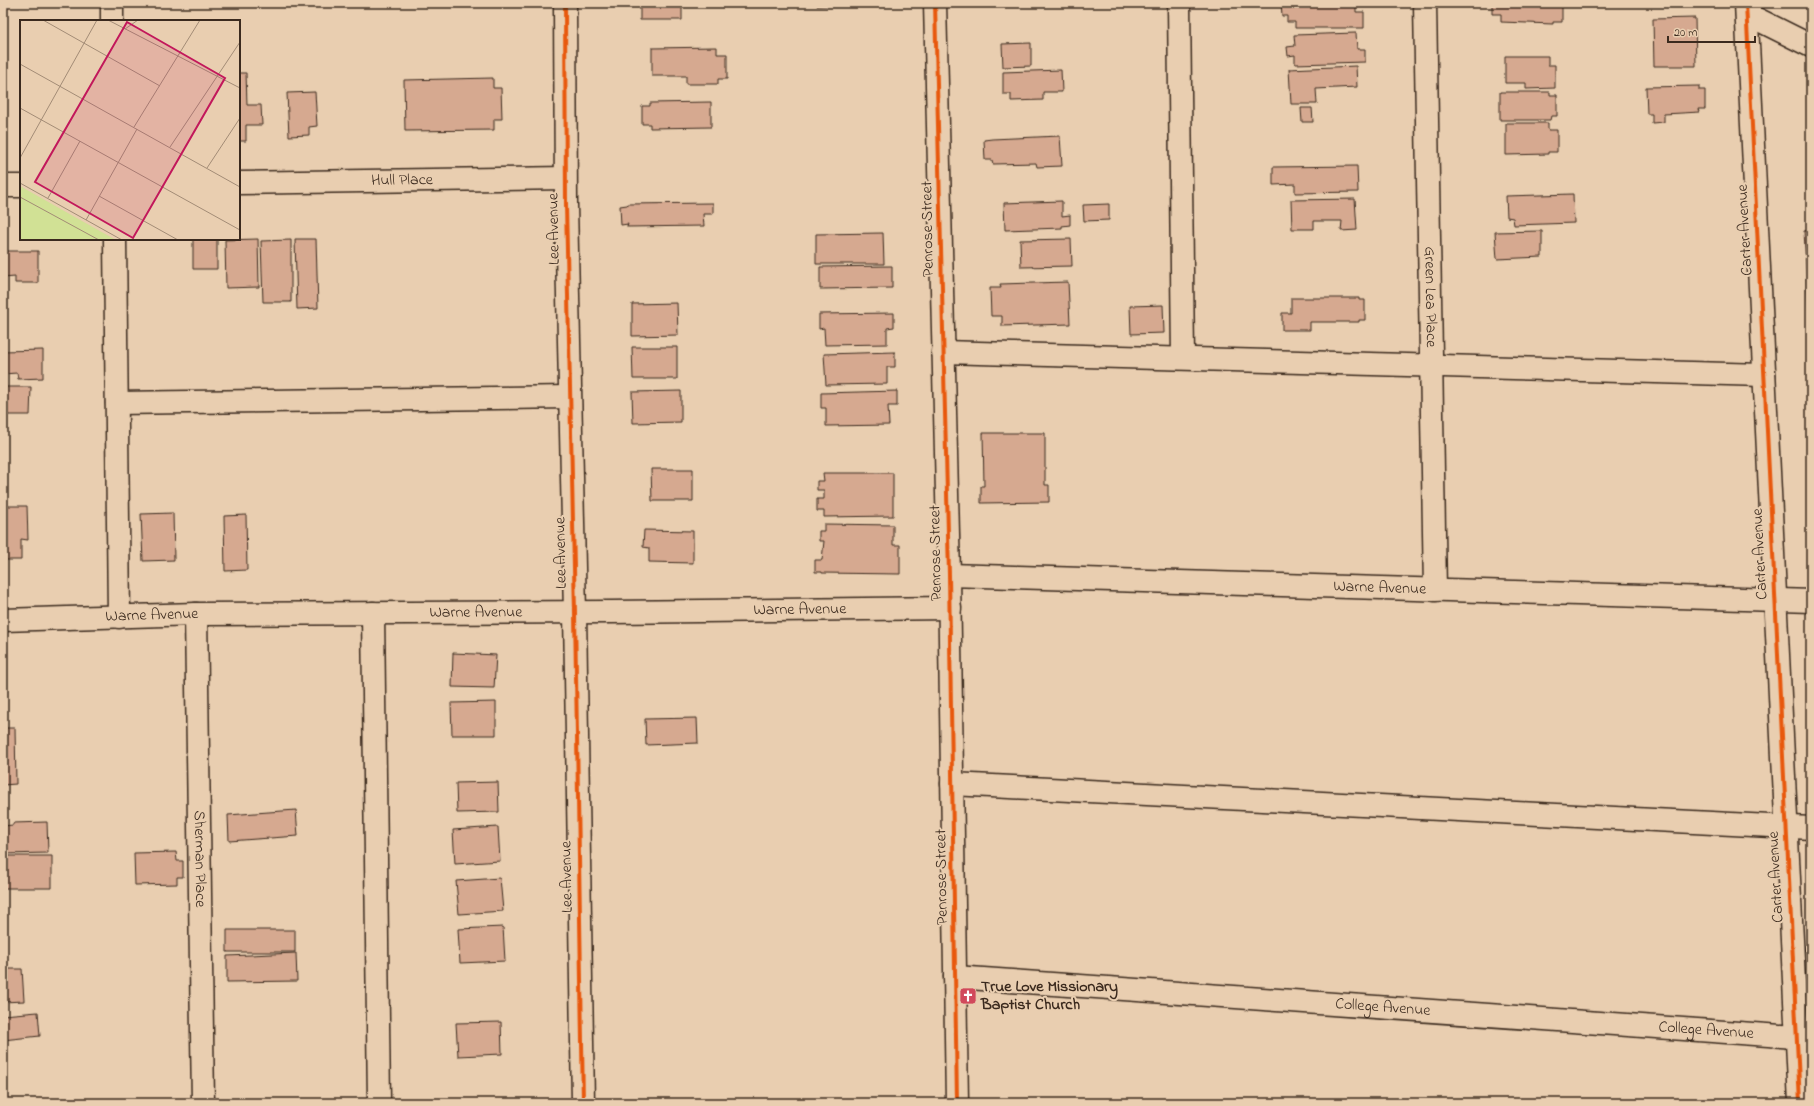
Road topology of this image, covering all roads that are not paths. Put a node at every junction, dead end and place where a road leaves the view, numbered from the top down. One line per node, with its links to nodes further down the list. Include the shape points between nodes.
1 (112, 3): 7 (street)
2 (564, 3): 9 (street, Lee Avenue)
3 (935, 3): 14 (street, Penrose Street)
4 (1179, 3): 15 (street)
5 (1425, 3): 16 (street, Green Lea Place)
6 (1746, 9): 8 (street); 17 (street, Carter Avenue)
7 (112, 20)
8 (1811, 46)
9 (565, 178): 10 (street, Hull Place); 18 (street, Lee Avenue)
10 (240, 183)
11 (3, 186): 12 (street)
12 (20, 186)
13 (115, 240): 19 (street)
14 (943, 352): 15 (street); 20 (street, Penrose Street)
15 (1183, 358): 16 (street)
16 (1431, 365): 17 (street); 21 (street, Green Lea Place)
17 (1764, 375): 22 (street, Carter Avenue)
18 (570, 397): 19 (street); 25 (street, Lee Avenue)
19 (117, 403): 28 (street)
20 (949, 575): 21 (street, Warne Avenue); 24 (street, Penrose Street)
21 (1435, 590): 22 (street, Warne Avenue)
22 (1775, 600): 23 (street, Warne Avenue); 31 (street, Carter Avenue)
23 (1811, 601)
24 (950, 608): 25 (street, Warne Avenue); 30 (street, Penrose Street)
25 (575, 613): 27 (street, Warne Avenue); 37 (street, Lee Avenue)
26 (196, 614): 27 (street, Warne Avenue); 28 (street, Warne Avenue); 35 (street, Sherman Place)
27 (373, 614): 36 (street)
28 (119, 617): 29 (street, Warne Avenue)
29 (3, 620)
30 (952, 784): 31 (street); 33 (street, Penrose Street)
31 (1786, 826): 32 (street); 34 (street, Carter Avenue)
32 (1811, 828)
33 (955, 977): 34 (street, College Avenue); 38 (street, Penrose Street)
34 (1804, 1037): 39 (street, Carter Avenue)
35 (203, 1103)
36 (380, 1103)
37 (583, 1103)
38 (957, 1103)
39 (1800, 1103)

